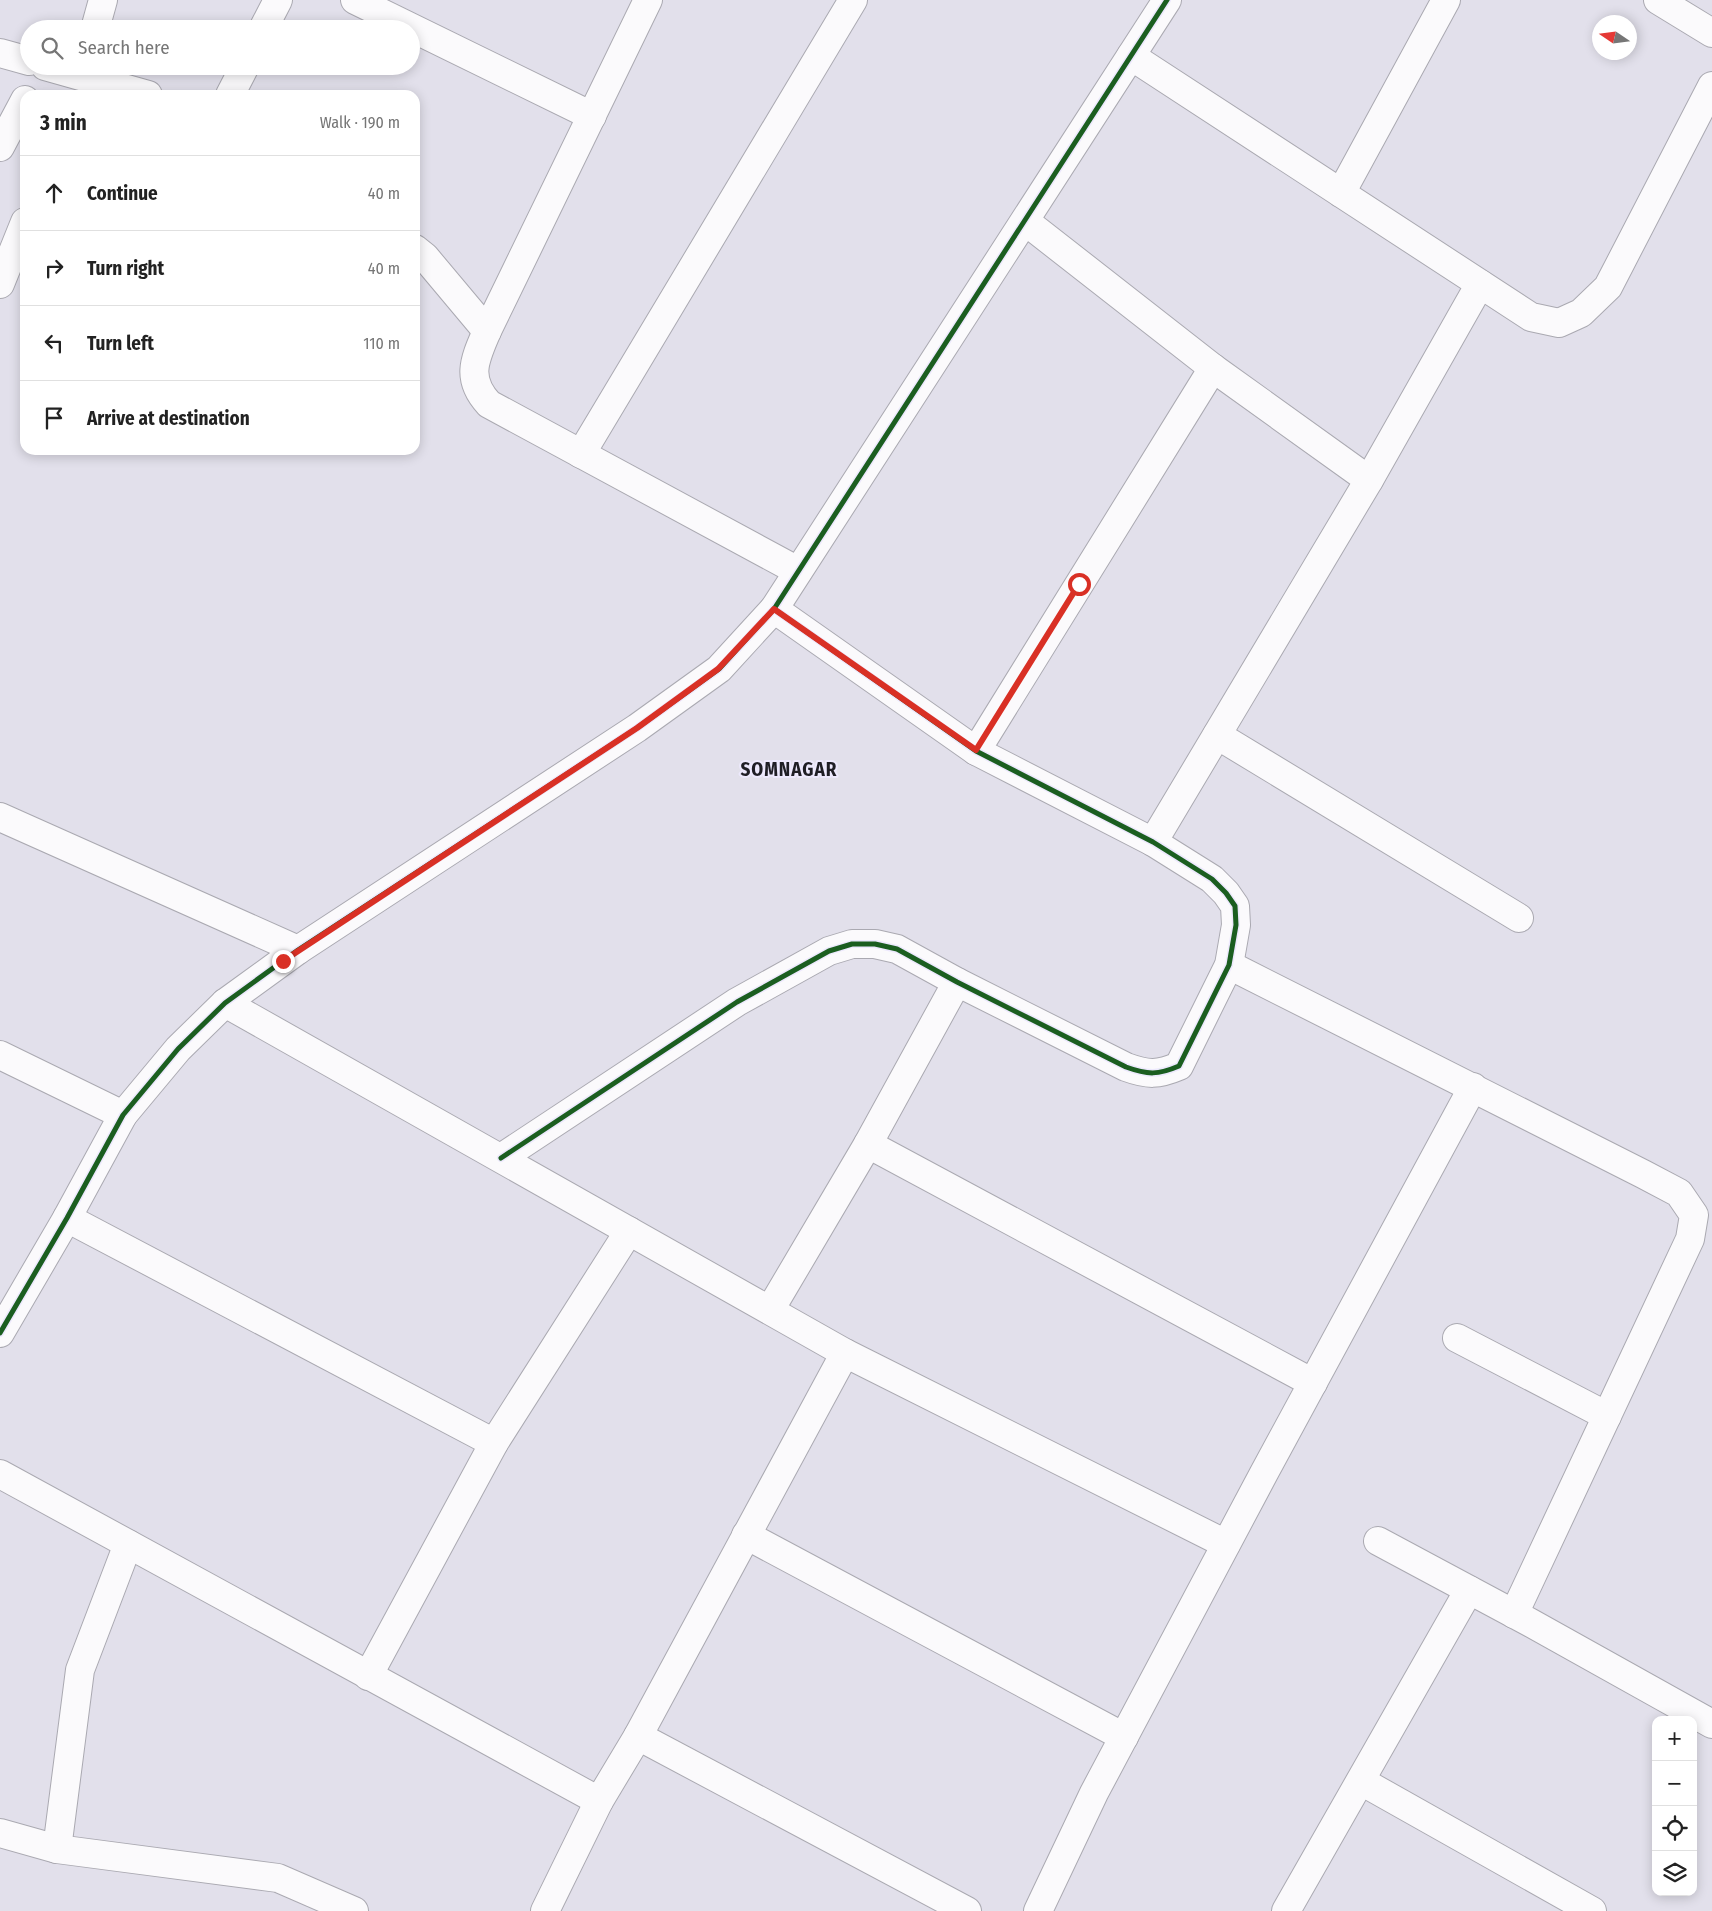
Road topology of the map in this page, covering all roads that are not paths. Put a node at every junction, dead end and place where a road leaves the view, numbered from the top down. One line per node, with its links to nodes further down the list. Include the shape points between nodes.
1 (103, 0): 9 (street)
2 (278, 0): 10 (street)
3 (355, 0): 11 (street)
4 (648, 0): 26 (street)
5 (853, 0): 36 (street)
6 (1167, 0): 15 (street)
7 (1446, 0): 28 (street)
8 (1658, 0): 13 (street)
9 (97, 20)
10 (268, 20)
11 (396, 20)
12 (420, 32): 26 (street)
13 (1712, 33)
14 (0, 53): 16 (street)
15 (1131, 56): 28 (street); 29 (street)
16 (20, 59)
17 (39, 75): 22 (street)
18 (67, 75): 20 (street)
19 (240, 75): 24 (street)
20 (80, 80): 23 (street)
21 (1712, 86): 33 (street, via 1608,287 1581,313 1558,323 1531,317)
22 (31, 90)
23 (125, 90)
24 (232, 90)
25 (20, 109): 27 (street)
26 (592, 116): 34 (street)
27 (0, 147)
28 (1341, 193): 33 (street)
29 (1025, 221): 35 (street); 38 (street)
30 (20, 234): 32 (street)
31 (420, 253): 34 (street)
32 (0, 284)
33 (1480, 284): 37 (street)
34 (487, 331): 36 (street, via 475,358 473,376 480,394 489,404)
35 (1213, 368): 37 (street); 41 (street)
36 (581, 454): 38 (street)
37 (1369, 480): 40 (street)
38 (798, 571): 39 (street)
39 (774, 609): 41 (street); 45 (street, via 718,669 637,728)
40 (1217, 735): 43 (street); 44 (street)
41 (976, 750): 43 (street)
42 (0, 817): 45 (street)
43 (1153, 842): 46 (street, via 1212,879 1235,906 1236,925)
44 (1518, 918)
45 (298, 950): 48 (street)
46 (1229, 965): 47 (street, via 1179,1066 1163,1073 1145,1074 1126,1068); 50 (street)
47 (957, 982): 52 (street); 53 (street, via 897,949 875,944 852,944 829,951 736,1002)
48 (225, 1003): 51 (street, via 178,1049); 53 (street)
49 (0, 1054): 51 (street)
50 (1473, 1087): 60 (street); 61 (street, via 1679,1193 1694,1215 1690,1239)
51 (123, 1115): 54 (street)
52 (868, 1144): 56 (street); 60 (street)
53 (501, 1158): 55 (street)
54 (67, 1218): 57 (street); 62 (street)
55 (629, 1231): 56 (street); 62 (street)
56 (770, 1310): 59 (street)
57 (0, 1332)
58 (1457, 1338): 61 (street)
59 (845, 1352): 64 (street); 67 (street)
60 (1312, 1383): 67 (street)
61 (1607, 1416): 69 (street)
62 (494, 1442): 70 (street)
63 (0, 1474): 66 (street)
64 (746, 1535): 72 (street); 73 (street)
65 (1378, 1541): 68 (street)
66 (128, 1544): 70 (street); 77 (street, via 80,1670)
67 (1226, 1544): 73 (street)
68 (1469, 1590): 69 (street); 74 (street)
69 (1514, 1614): 71 (street)
70 (368, 1676): 75 (street)
71 (1710, 1716)
72 (638, 1736): 75 (street); 80 (street)
73 (1124, 1737): 81 (street)
74 (1361, 1781): 82 (street); 83 (street)
75 (599, 1801): 79 (street)
76 (0, 1833): 77 (street)
77 (57, 1849): 78 (street, via 278,1878)
78 (354, 1911)
79 (545, 1911)
80 (967, 1911)
81 (1038, 1911)
82 (1286, 1911)
83 (1592, 1911)

